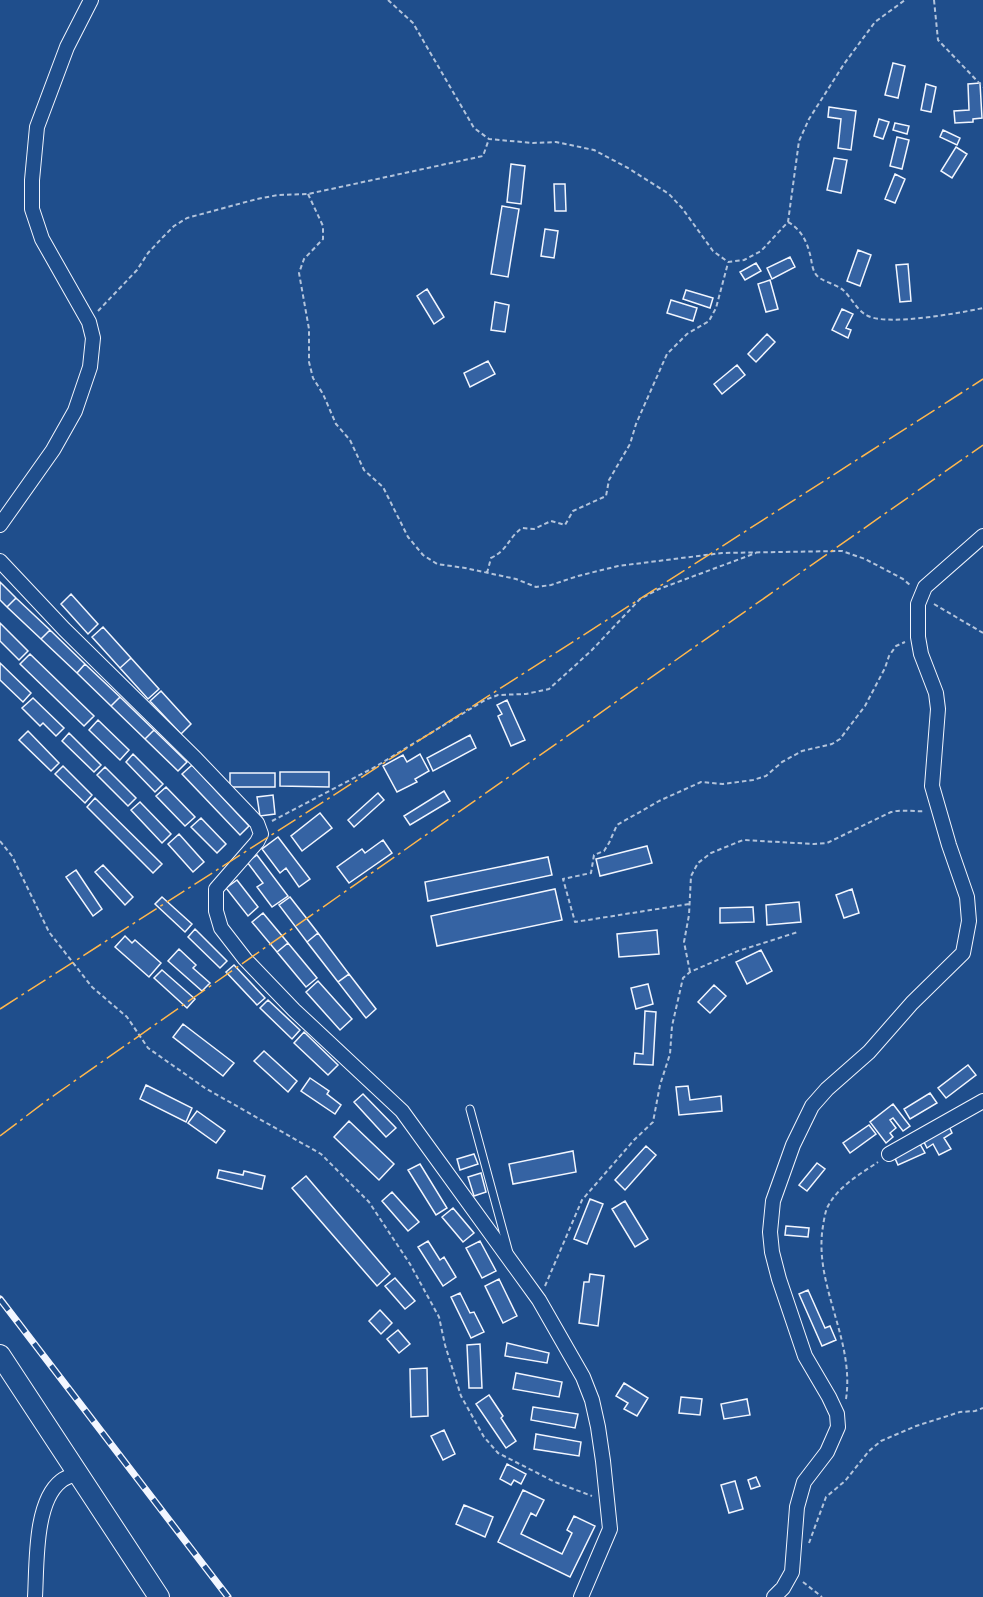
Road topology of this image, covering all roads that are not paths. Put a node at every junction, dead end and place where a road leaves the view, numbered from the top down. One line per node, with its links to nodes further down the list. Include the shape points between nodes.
1 (91, 0): 2 (street, via 67,47 37,127 32,180 32,209 42,239 93,338 90,367 75,411 53,450)
2 (0, 525)
3 (983, 536): 14 (street, via 925,587 918,604 921,654 938,709 932,786 967,897 969,921 963,953 812,1106 773,1201 770,1232 779,1279 805,1356 837,1414 838,1427 827,1452 804,1482 792,1572)
4 (0, 561): 8 (street, via 256,823 261,834 216,889 221,928 294,1010 402,1111)
5 (983, 1101): 7 (street)
6 (470, 1109): 8 (lane)
7 (889, 1154)
8 (510, 1258): 13 (street, via 539,1300 592,1400 610,1529)
9 (0, 1355): 10 (main road)
10 (78, 1473): 11 (street, via 62,1480 45,1503); 12 (main road)
11 (35, 1597)
12 (159, 1597)
13 (581, 1597)
14 (774, 1597)

